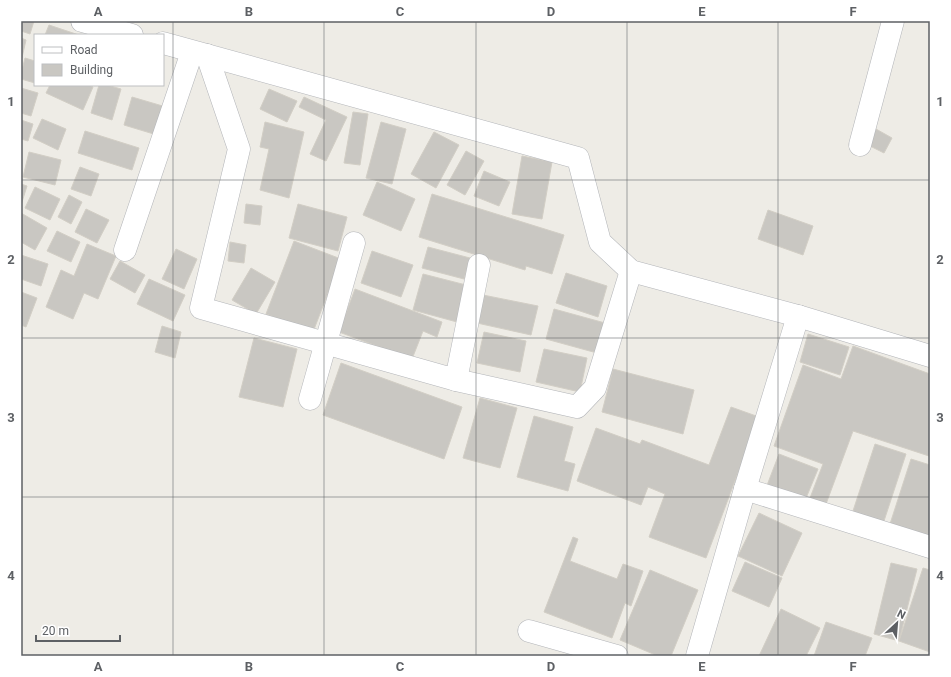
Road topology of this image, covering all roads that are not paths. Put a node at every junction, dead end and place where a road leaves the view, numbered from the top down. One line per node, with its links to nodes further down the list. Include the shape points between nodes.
1 (82, 21): 3 (street)
2 (894, 21): 6 (street)
3 (128, 34)
4 (164, 44): 5 (street)
5 (200, 54): 8 (street); 10 (street, via 578,158 600,242); 12 (street, via 239,149 201,308)
6 (860, 145)
7 (354, 242): 12 (street)
8 (125, 250)
9 (479, 265): 14 (street)
10 (631, 271): 11 (street); 14 (street, via 595,388 578,407)
11 (798, 316): 13 (street); 16 (street)
12 (325, 343): 14 (street); 15 (street)
13 (930, 356)
14 (456, 380)
15 (310, 399)
16 (745, 489): 17 (street); 20 (street)
17 (930, 547)
18 (529, 631): 19 (street)
19 (617, 656)
20 (697, 656)

